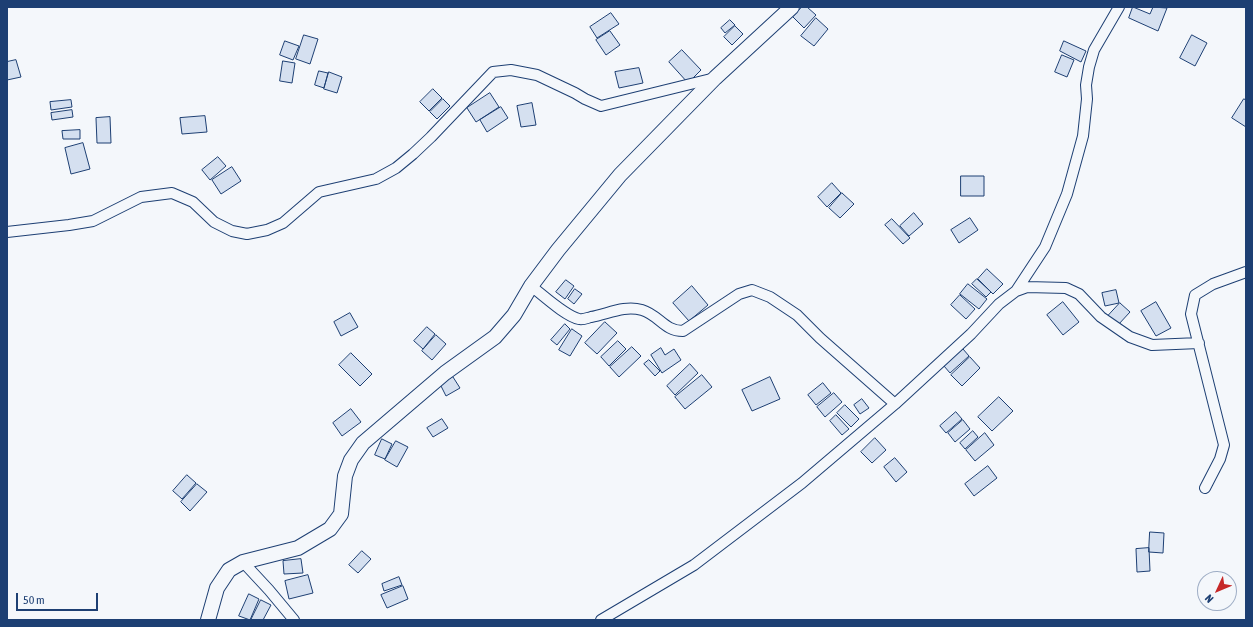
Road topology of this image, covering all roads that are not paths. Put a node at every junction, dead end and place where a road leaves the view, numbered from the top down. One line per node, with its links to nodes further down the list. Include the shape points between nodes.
1 (792, 7): 3 (street)
2 (1119, 7): 7 (street, via 1094,50 1089,67 1083,136 1068,194 1045,247)
3 (715, 78): 4 (street, via 601,106 537,75 512,70 493,72 413,154 396,168 376,178 319,192 283,223 267,230 247,234 232,231 214,222 193,202 172,193 141,197 93,221); 6 (street, via 620,175)
4 (7, 232)
5 (1246, 272): 8 (street, via 1213,284 1195,295 1191,314)
6 (531, 286): 9 (street, via 568,314 580,319 620,309 642,310 675,331 683,331 739,294 752,290 770,297 797,315); 11 (street, via 514,315 495,337 445,373 363,443 351,460 345,476 341,514 330,529 298,548)
7 (1016, 291): 8 (street, via 1027,287 1066,288 1079,294 1101,317 1130,337 1152,345); 9 (street, via 999,304 972,334)
8 (1200, 343): 10 (street, via 1224,445)
9 (895, 404): 14 (street, via 802,483 694,565)
10 (1205, 488)
11 (243, 562): 12 (street, via 229,570 217,588); 13 (street)
12 (208, 620)
13 (294, 620)
14 (601, 620)

